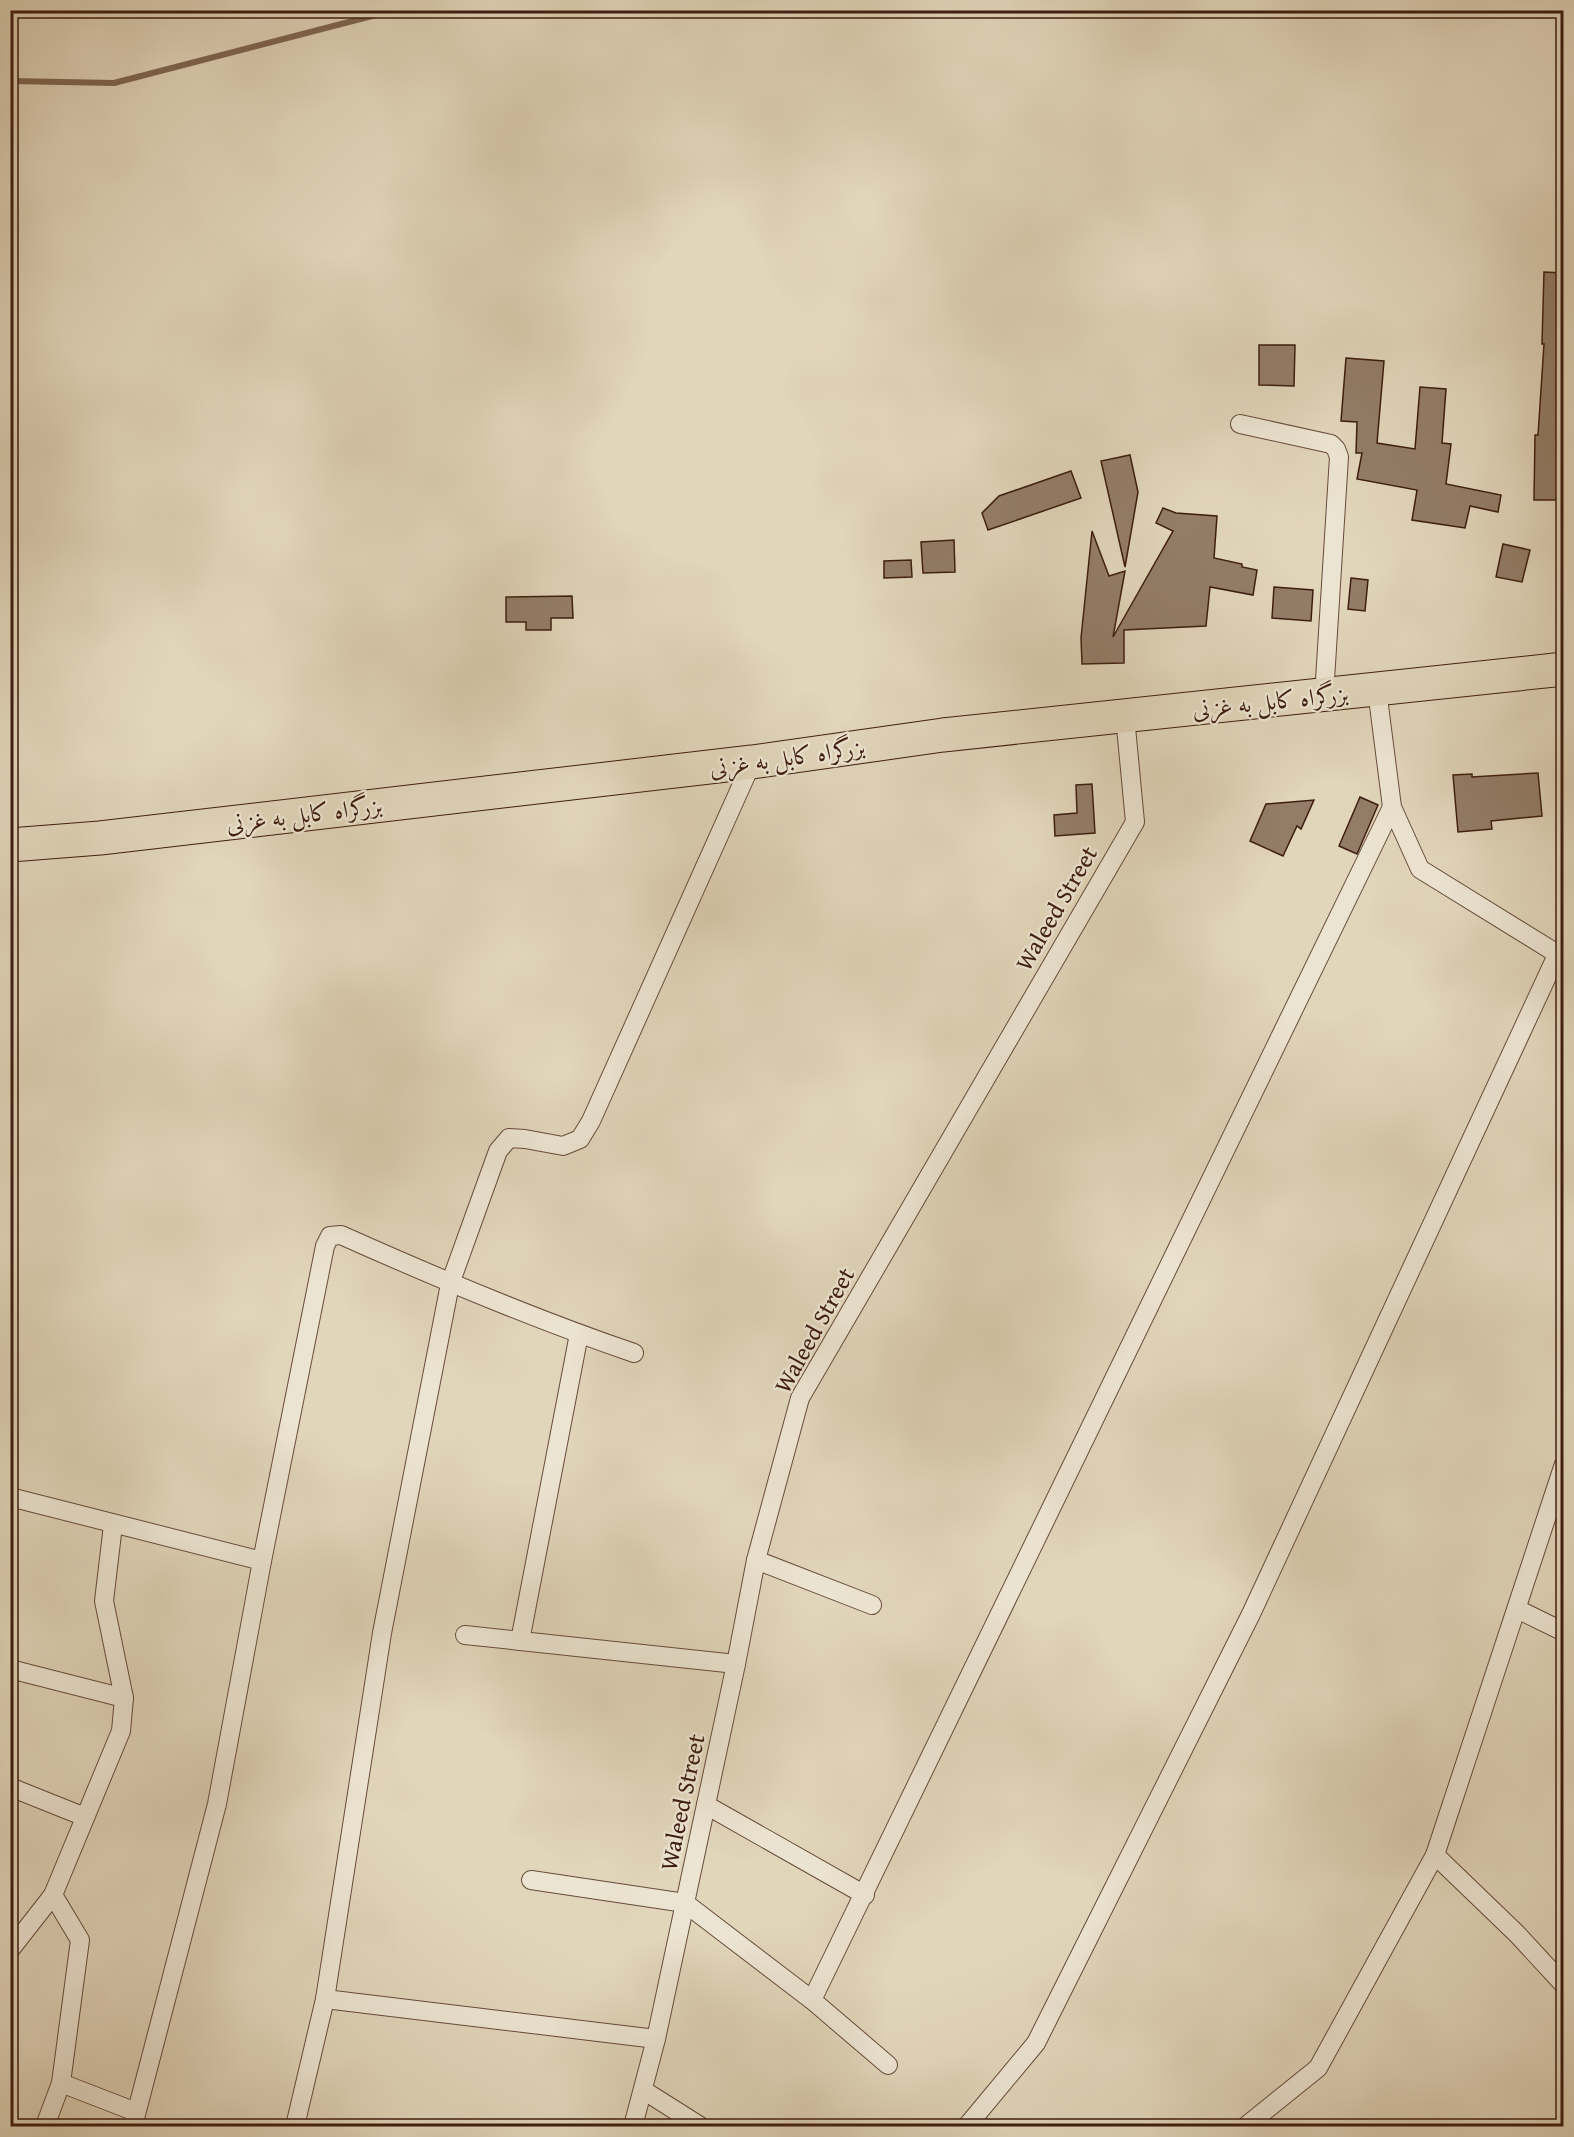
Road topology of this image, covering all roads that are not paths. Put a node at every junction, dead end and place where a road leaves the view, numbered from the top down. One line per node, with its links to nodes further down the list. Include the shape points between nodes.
1 (1240, 424): 4 (street, via 1330,444 1339,457)
2 (1563, 669): 3 (highway, بزرگراه کابل به غزنی)
3 (1377, 690): 4 (highway, بزرگراه کابل به غزنی); 7 (street)
4 (1323, 696): 5 (highway, بزرگراه کابل به غزنی)
5 (1125, 717): 6 (highway, بزرگراه کابل به غزنی, via 943,735); 16 (street, Waleed Street, via 1135,822 800,1398)
6 (752, 762): 8 (highway, بزرگراه کابل به غزنی, via 100,838); 10 (street, via 586,1130 580,1139 563,1146 509,1138 498,1151)
7 (1392, 807): 9 (street, via 1420,869); 32 (street)
8 (10, 844)
9 (1561, 955): 47 (street, via 1251,1614 1036,2043)
10 (450, 1284): 11 (street); 17 (street, via 341,1234 330,1236); 36 (street, via 382,1633)
11 (579, 1334): 12 (street); 22 (street)
12 (634, 1353)
13 (1563, 1464): 19 (street)
14 (10, 1497): 15 (street)
15 (113, 1525): 17 (street); 25 (street, via 104,1601)
16 (756, 1560): 18 (street); 23 (street, Waleed Street)
17 (262, 1561): 42 (street, via 217,1804)
18 (873, 1605)
19 (1517, 1609): 20 (street); 29 (street)
20 (1563, 1632)
21 (465, 1635): 22 (street)
22 (520, 1641): 23 (street)
23 (736, 1664): 27 (street, Waleed Street)
24 (10, 1669): 25 (street)
25 (124, 1698): 28 (street, via 121,1731)
26 (10, 1787): 28 (street)
27 (706, 1805): 32 (street); 33 (street, Waleed Street)
28 (85, 1817): 31 (street)
29 (1435, 1855): 35 (street, via 1517,1934); 48 (street, via 1318,2068)
30 (531, 1880): 33 (street)
31 (53, 1895): 34 (street); 40 (street, via 80,1941)
32 (865, 1895): 37 (street)
33 (685, 1903): 37 (street); 38 (street, Waleed Street)
34 (10, 1950)
35 (1563, 1985)
36 (325, 1999): 38 (street); 44 (street)
37 (812, 2000): 39 (street)
38 (656, 2039): 41 (street, Waleed Street)
39 (888, 2065)
40 (61, 2084): 42 (street); 43 (street)
41 (643, 2090): 45 (street, Waleed Street); 46 (street)
42 (134, 2120)
43 (45, 2127)
44 (295, 2127)
45 (633, 2127)
46 (700, 2127)
47 (966, 2127)
48 (1246, 2127)

